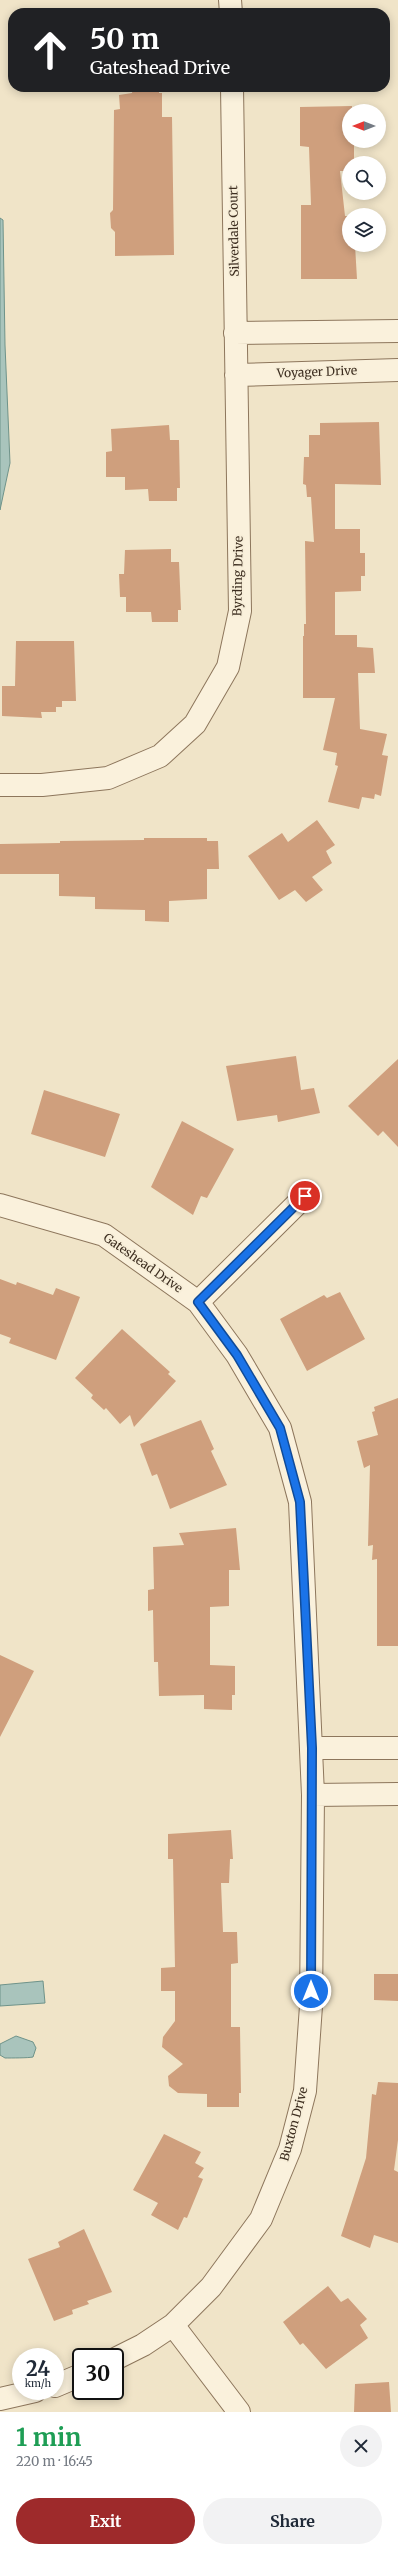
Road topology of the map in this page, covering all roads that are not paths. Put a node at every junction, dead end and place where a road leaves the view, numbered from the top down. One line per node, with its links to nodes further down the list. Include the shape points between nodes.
1 (232, 92): 3 (street, Silverdale Court)
2 (398, 331): 3 (street)
3 (235, 333): 5 (street, Silverdale Court)
4 (398, 370): 5 (street, Voyager Drive)
5 (236, 375): 6 (street, Byrding Drive, via 240,611 228,667 195,724 160,756 108,778 42,785)
6 (0, 785)
7 (305, 1196): 9 (street)
8 (0, 1205): 9 (street, Gateshead Drive, via 104,1235)
9 (198, 1302): 10 (street, Gateshead Drive, via 237,1355 280,1428 300,1502)
10 (312, 1748): 11 (street); 13 (street, Gateshead Drive)
11 (398, 1748)
12 (398, 1794): 13 (street)
13 (313, 1795): 14 (street, Buxton Drive, via 311,2006 305,2091 290,2149 261,2219 211,2287)
14 (173, 2325): 15 (street, Buxton Drive); 18 (street)
15 (124, 2354)
16 (12, 2396): 17 (street)
17 (0, 2399)
18 (239, 2412)

